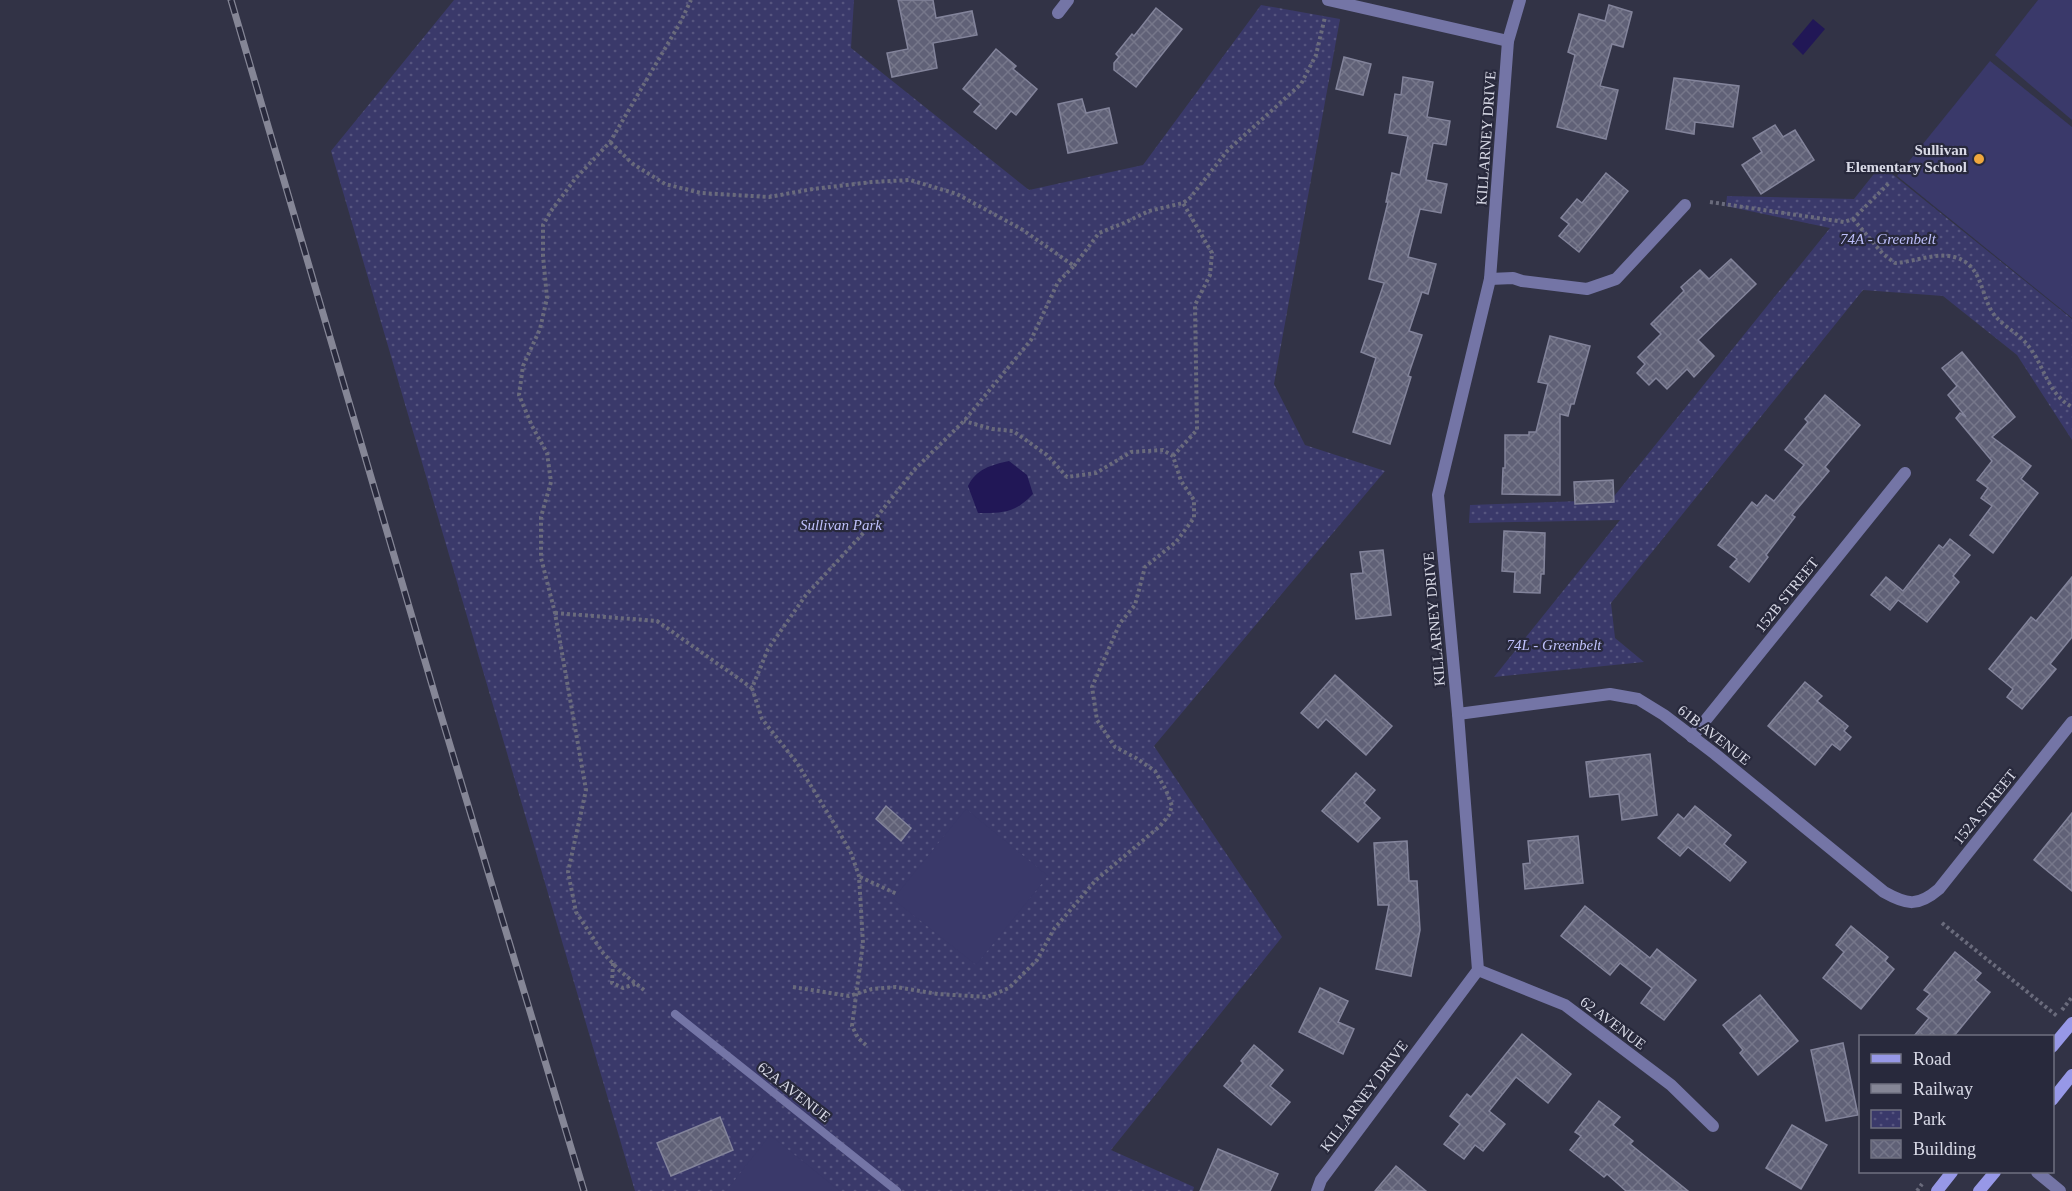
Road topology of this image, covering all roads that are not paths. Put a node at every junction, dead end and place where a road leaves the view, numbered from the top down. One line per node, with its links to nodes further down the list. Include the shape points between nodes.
1 (1068, 0): 4 (street)
2 (1328, 0): 5 (street)
3 (1520, 0): 5 (street, KILLARNEY DRIVE)
4 (1058, 13)
5 (1508, 41): 7 (street, KILLARNEY DRIVE)
6 (1685, 205): 7 (street, via 1616,279 1587,289 1513,278)
7 (1490, 279): 9 (street, KILLARNEY DRIVE, via 1438,495)
8 (1905, 473): 11 (street, 152B STREET)
9 (1458, 714): 11 (street, 61B AVENUE, via 1610,694 1638,699); 13 (street, KILLARNEY DRIVE)
10 (2072, 722): 12 (street, 152A STREET, via 1939,890)
11 (1692, 737): 12 (street, 61B AVENUE, via 1884,892)
12 (1916, 903)
13 (1478, 970): 19 (street, 62 AVENUE, via 1565,1005 1671,1086); 24 (street, KILLARNEY DRIVE, via 1321,1180)
14 (675, 1014): 23 (lane, 62A AVENUE)
15 (2072, 1023): 16 (main road)
16 (2054, 1045)
17 (2072, 1075): 18 (main road)
18 (2054, 1098)
19 (1713, 1126)
20 (1952, 1173): 25 (main road)
21 (1994, 1173): 26 (main road)
22 (2038, 1173): 27 (street)
23 (897, 1191)
24 (1317, 1191)
25 (1937, 1191)
26 (1979, 1191)
27 (2060, 1191)

